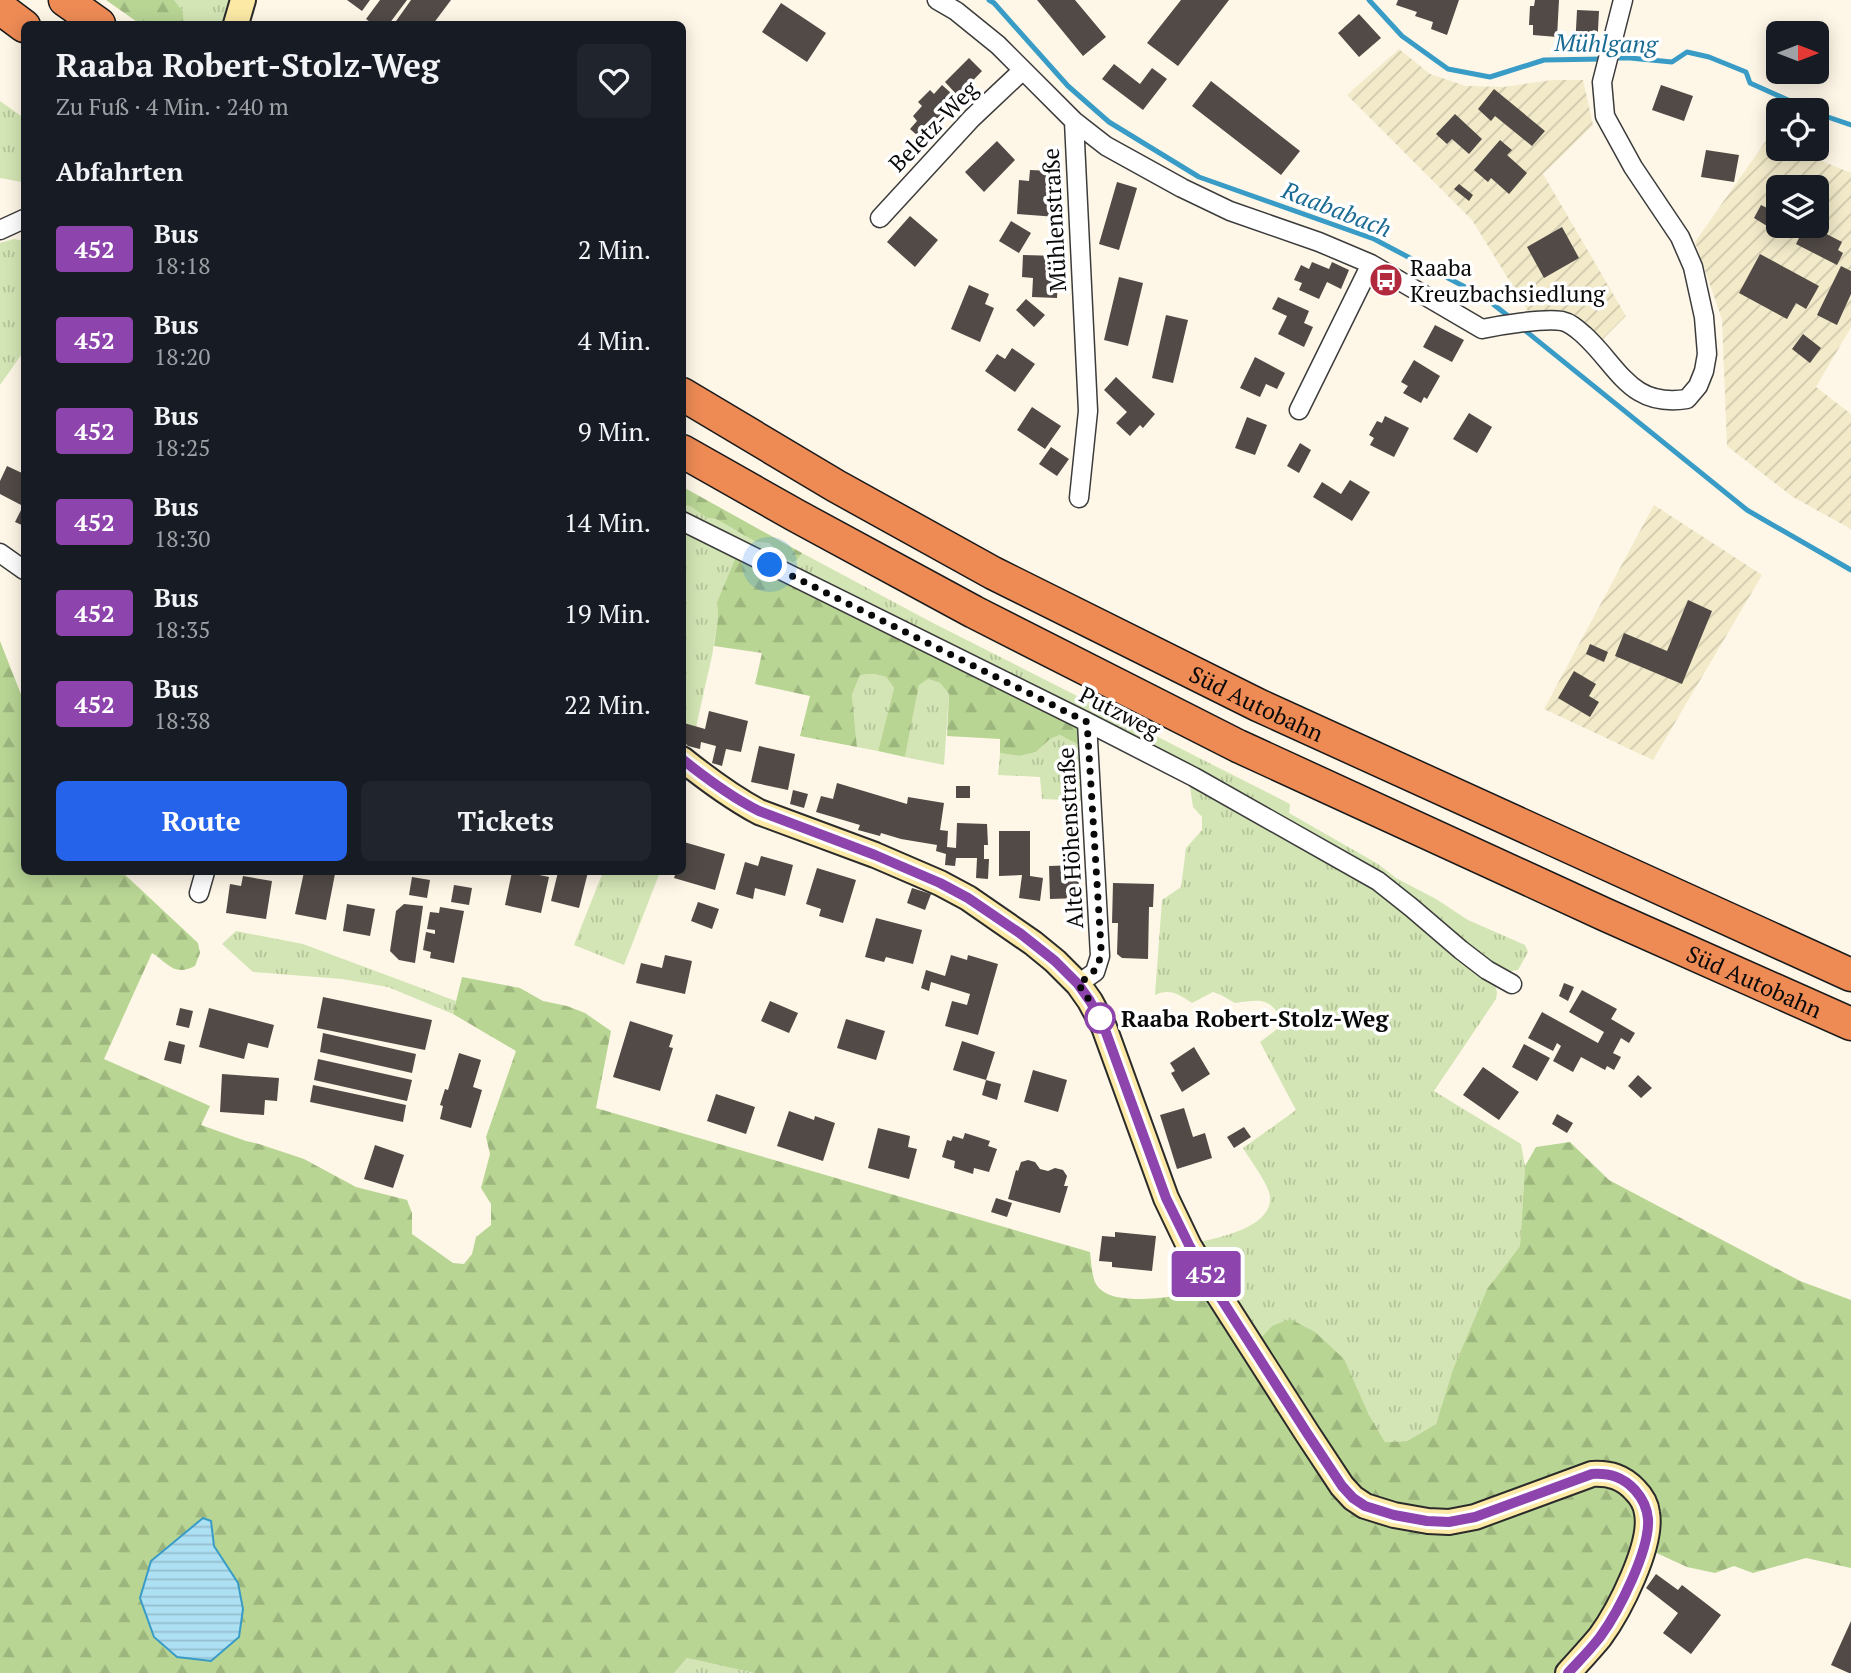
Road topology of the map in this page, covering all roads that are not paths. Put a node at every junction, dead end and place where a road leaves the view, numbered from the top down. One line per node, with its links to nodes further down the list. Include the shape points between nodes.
1 (65, 0): 6 (highway)
2 (243, 0): 7 (street)
3 (937, 0): 9 (street, Mühlenstraße)
4 (1623, 0): 14 (street, via 1602,82 1605,116 1680,237 1693,267 1707,354 1698,386 1687,399 1646,397 1573,325 1546,321 1482,329)
5 (0, 8): 8 (highway)
6 (95, 21)
7 (237, 21)
8 (21, 24)
9 (1023, 70): 10 (street, Mühlenstraße); 11 (street, Beletz-Weg)
10 (1074, 121): 14 (street, via 1106,146 1182,188); 18 (street, Mühlenstraße, via 1088,411)
11 (880, 218)
12 (21, 220): 13 (street)
13 (0, 230)
14 (1371, 264): 16 (street)
15 (686, 396): 26 (highway, Süd Autobahn, via 993,573 1258,705)
16 (1299, 410)
17 (686, 453): 29 (highway, Süd Autobahn, via 974,612 1238,746)
18 (1079, 498)
19 (686, 523): 22 (street, Putzweg)
20 (0, 554): 21 (street)
21 (21, 568)
22 (1087, 722): 27 (street, Alte Höhenstraße, via 1101,947 1095,972); 28 (street, Putzweg, via 1378,881 1461,950)
23 (686, 762): 27 (street, via 759,811 909,868 968,898 1033,943)
24 (204, 875): 25 (street)
25 (199, 893)
26 (1851, 975)
27 (1078, 984): 30 (street, via 1104,1027 1166,1198 1189,1245 1353,1498 1394,1515 1449,1522 1475,1517 1592,1474 1619,1477 1641,1497 1648,1521 1636,1569 1611,1620)
28 (1512, 984)
29 (1851, 1024)
30 (1568, 1673)

